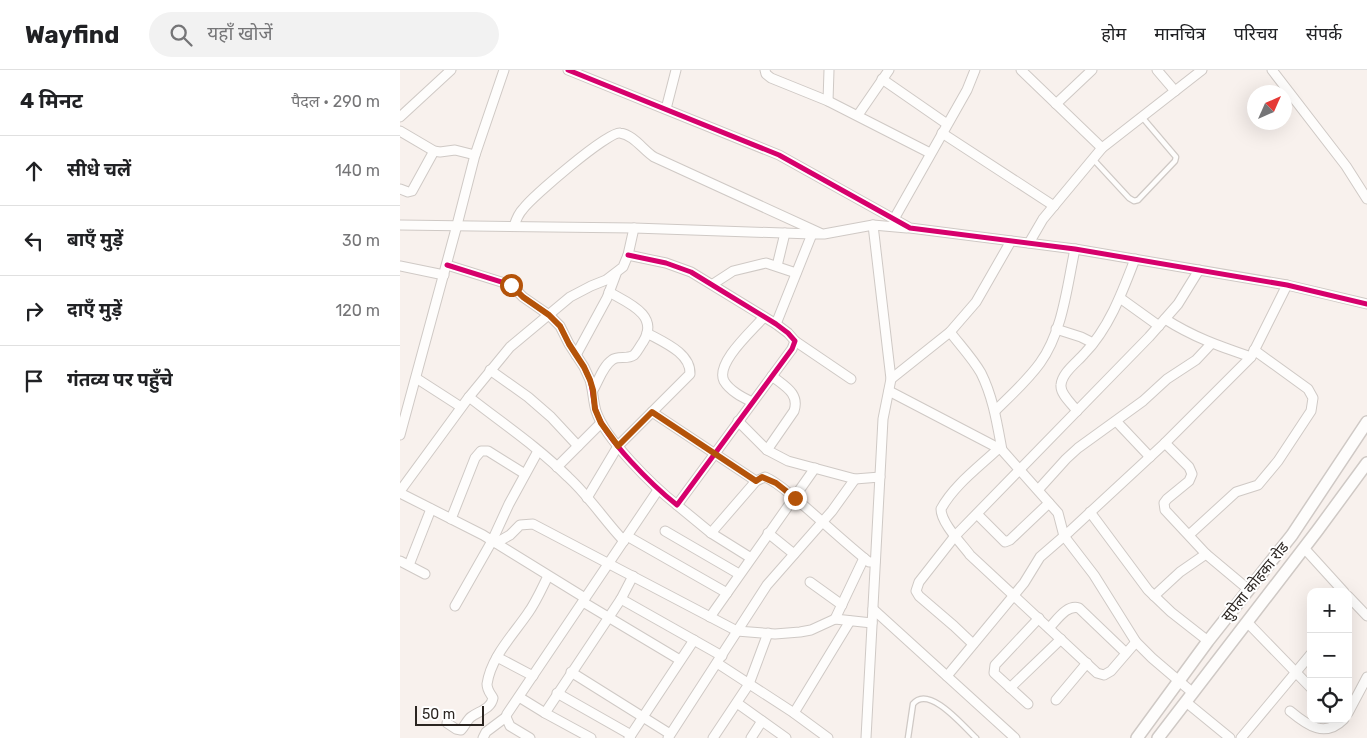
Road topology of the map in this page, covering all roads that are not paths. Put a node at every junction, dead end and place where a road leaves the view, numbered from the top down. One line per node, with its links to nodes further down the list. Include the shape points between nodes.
1 (451, 70): 20 (street)
2 (504, 70): 28 (street)
3 (568, 70): 18 (street)
4 (676, 70): 18 (street)
5 (765, 70): 16 (street, via 771,78)
6 (829, 70): 16 (street)
7 (889, 70): 14 (street)
8 (975, 70): 22 (street)
9 (1021, 70): 17 (street)
10 (1092, 70): 17 (street)
11 (1157, 70): 15 (street)
12 (1202, 70): 15 (street)
13 (1272, 70): 31 (street, via 1346,166)
14 (882, 80): 19 (street); 22 (street)
15 (1175, 91): 21 (street)
16 (828, 101): 19 (street)
17 (1056, 104): 25 (street)
18 (666, 109): 33 (street, via 779,155)
19 (858, 115): 27 (street)
20 (400, 117)
21 (1142, 117): 25 (street); 29 (lane, via 1176,157 1138,200 1129,198)
22 (947, 124): 24 (street)
23 (400, 131): 26 (street)
24 (942, 133): 27 (street); 32 (street)
25 (1102, 148): 29 (street)
26 (434, 151): 28 (street, via 455,150); 30 (street, via 412,191)
27 (930, 153): 33 (street)
28 (475, 155): 35 (street)
29 (1093, 159): 32 (street)
30 (400, 188)
31 (1367, 199)
32 (1054, 206): 44 (street)
33 (894, 219): 39 (street)
34 (400, 224): 35 (street)
35 (458, 225): 37 (street); 48 (street)
36 (873, 225): 39 (street); 42 (street); 76 (street)
37 (514, 226): 38 (street); 42 (street, via 524,207 592,147 608,136 621,133 635,140 654,157)
38 (634, 228): 40 (street); 46 (street)
39 (910, 228): 43 (street)
40 (785, 233): 41 (street); 50 (street)
41 (812, 234): 42 (street); 52 (street)
42 (824, 234)
43 (1011, 241): 44 (street); 66 (street, via 976,302)
44 (1030, 243): 45 (street)
45 (1075, 249): 47 (street); 64 (street)
46 (628, 255): 53 (street); 55 (street, via 666,263)
47 (1136, 259): 51 (street); 58 (street)
48 (447, 265): 54 (street); 60 (street, via 511,285)
49 (400, 266): 54 (street)
50 (777, 266): 52 (street); 55 (street, via 766,264 733,271)
51 (1199, 270): 56 (street); 62 (street, via 1178,304)
52 (796, 273): 63 (street)
53 (616, 274): 57 (street); 60 (street, via 570,297)
54 (444, 275): 74 (street)
55 (713, 284): 61 (street)
56 (1287, 285): 59 (street); 70 (street)
57 (610, 292): 65 (street, via 646,317); 71 (street)
58 (1120, 298): 62 (street); 68 (street)
59 (1367, 304)
60 (549, 315): 71 (street, via 560,326); 72 (street, via 510,347)
61 (764, 317): 63 (street); 80 (street, via 726,360 722,374 729,387)
62 (1162, 322): 69 (street); 83 (street)
63 (776, 324): 67 (street)
64 (1056, 329): 68 (street); 84 (street, via 1040,362)
65 (648, 332): 77 (street, via 632,356 610,361); 85 (street, via 681,355 690,369 686,380)
66 (950, 332): 76 (street); 84 (street, via 980,371)
67 (795, 341): 73 (street); 75 (street)
68 (1093, 343): 83 (street, via 1061,382 1062,392)
69 (1211, 344): 70 (street); 87 (street, via 1196,360)
70 (1252, 353): 91 (street); 122 (street, via 1308,389 1313,398 1311,410 1258,485 1236,492)
71 (576, 356): 77 (street)
72 (490, 370): 79 (street); 92 (street, via 551,416)
73 (772, 376): 80 (street); 95 (street, via 790,392 796,404)
74 (416, 378): 81 (street); 82 (street)
75 (851, 379)
76 (891, 379): 78 (street)
77 (593, 390): 89 (street, via 595,409)
78 (889, 391): 94 (street); 104 (street, via 883,419)
79 (469, 396): 81 (street); 96 (street)
80 (752, 402): 86 (street)
81 (461, 407): 109 (street)
82 (403, 409): 90 (street)
83 (1077, 410): 102 (street)
84 (995, 411): 94 (street)
85 (652, 412): 93 (street); 97 (street)
86 (738, 421): 95 (street); 97 (street)
87 (1116, 421): 98 (street); 108 (street, via 1066,459)
88 (1367, 422): 142 (street, सुपेला कोहका रोड, via 1292,535)
89 (601, 423): 92 (street); 93 (street)
90 (400, 435)
91 (1165, 443): 98 (street); 122 (street, via 1191,471 1191,477 1167,499 1164,507)
92 (578, 446): 100 (street)
93 (618, 446): 107 (street); 110 (street)
94 (1000, 449): 102 (street); 123 (street, via 963,481 941,509 942,517)
95 (767, 450): 101 (street, via 788,461)
96 (538, 451): 100 (street); 103 (street)
97 (714, 454): 106 (street); 113 (street)
98 (1150, 457): 115 (street)
99 (1367, 462): 127 (street)
100 (557, 467): 110 (street)
101 (815, 468): 105 (street); 111 (street)
102 (1020, 470): 108 (street); 116 (street)
103 (525, 474): 117 (street, via 488,451 481,451 475,458); 126 (street)
104 (880, 477): 105 (street); 133 (street)
105 (855, 479): 118 (street)
106 (756, 481): 111 (street, via 762,477 770,479); 120 (street)
107 (658, 490): 113 (street); 125 (street)
108 (1038, 490): 112 (street)
109 (400, 492): 114 (street)
110 (587, 498): 125 (street)
111 (795, 498): 118 (street); 121 (street)
112 (1049, 503): 116 (street, via 1005,542); 124 (street, via 1058,513)
113 (677, 505): 120 (street)
114 (432, 509): 117 (street); 135 (street)
115 (1090, 512): 124 (street); 145 (street)
116 (976, 514): 123 (street)
117 (452, 519): 126 (street)
118 (822, 521): 128 (street); 131 (street)
119 (665, 531): 137 (street)
120 (711, 533): 130 (street)
121 (768, 533): 128 (street); 130 (street)
122 (1189, 535): 129 (street)
123 (955, 536): 144 (street, via 970,555); 167 (street, via 916,591)
124 (1064, 536): 144 (street, via 1040,557); 166 (street, via 1094,575)
125 (625, 539): 134 (street); 143 (street)
126 (494, 542): 134 (street, via 510,535 520,525 533,524); 138 (street); 150 (street)
127 (1304, 548): 141 (street); 158 (street)
128 (794, 554): 161 (street, via 767,585)
129 (1206, 554): 142 (street); 145 (street)
130 (751, 558): 137 (street)
131 (864, 558): 133 (street); 148 (street)
132 (400, 560): 135 (street)
133 (875, 562): 151 (street)
134 (608, 563): 139 (street); 147 (street)
135 (409, 565): 136 (street)
136 (425, 574)
137 (739, 574): 143 (street)
138 (548, 576): 147 (street); 169 (street, via 530,610)
139 (633, 576): 146 (street); 154 (street)
140 (810, 582): 148 (street)
141 (1340, 588)
142 (1249, 590): 165 (street, सुपेला कोहका रोड)
143 (727, 593): 154 (street)
144 (1014, 595): 155 (street); 167 (street)
145 (1154, 596): 165 (street)
146 (621, 599): 153 (street); 164 (street)
147 (584, 600): 153 (street); 176 (street)
148 (842, 605): 156 (street)
149 (1352, 605): 152 (street)
150 (455, 606)
151 (873, 609): 159 (street); 177 (street)
152 (1367, 616)
153 (608, 617): 171 (street); 174 (street)
154 (710, 617): 161 (street)
155 (1039, 618): 160 (street); 182 (street, via 993,667 994,673)
156 (835, 619): 157 (street); 162 (street, via 811,630)
157 (850, 622): 159 (street); 192 (street)
158 (1248, 622): 175 (street); 185 (street)
159 (872, 623): 208 (street)
160 (1049, 628): 163 (street); 168 (street, via 1068,608 1079,608)
161 (737, 631): 162 (street); 172 (street)
162 (768, 633): 180 (street)
163 (1061, 639): 173 (street); 182 (street)
164 (694, 640): 171 (street); 172 (street)
165 (1208, 641): 179 (street, सुपेला कोहका रोड)
166 (1136, 642): 168 (street); 179 (street)
167 (973, 644): 177 (street)
168 (1126, 653): 173 (street, via 1104,675)
169 (497, 657): 176 (street); 196 (street, via 487,684 492,703 471,717 461,730)
170 (1307, 658): 175 (street)
171 (680, 660): 193 (street)
172 (720, 660): 180 (street); 199 (street)
173 (1087, 663): 186 (street)
174 (571, 672): 183 (street); 193 (street)
175 (1295, 672): 181 (street); 215 (street)
176 (533, 676): 184 (street)
177 (947, 676): 211 (street)
178 (1367, 677): 189 (street)
179 (1179, 682): 185 (street); 212 (street, सुपेला कोहका रोड)
180 (749, 684): 187 (street); 192 (street)
181 (1307, 684)
182 (1010, 688): 188 (street)
183 (557, 693): 191 (street); 201 (street)
184 (519, 697): 191 (street); 194 (street)
185 (1189, 697): 213 (street); 214 (street)
186 (1056, 700)
187 (737, 702): 195 (street); 204 (street)
188 (1028, 704)
189 (1352, 705)
190 (1290, 711): 198 (street, via 1316,731)
191 (545, 713): 200 (street)
192 (794, 713): 207 (street)
193 (642, 717): 199 (street); 201 (street)
194 (506, 718): 202 (street, via 486,732); 203 (street, via 510,726)
195 (762, 721): 205 (street); 206 (street)
196 (448, 723)
197 (1340, 723): 198 (street)
198 (1327, 735)
199 (669, 736)
200 (586, 737)
201 (630, 737)
202 (483, 738)
203 (530, 738)
204 (713, 738)
205 (751, 738)
206 (786, 738)
207 (828, 738)
208 (866, 738)
209 (908, 738): 210 (lane, via 913,704 923,698 939,704)
210 (976, 738)
211 (1015, 738)
212 (1137, 738)
213 (1158, 738)
214 (1230, 738)
215 (1241, 738)

